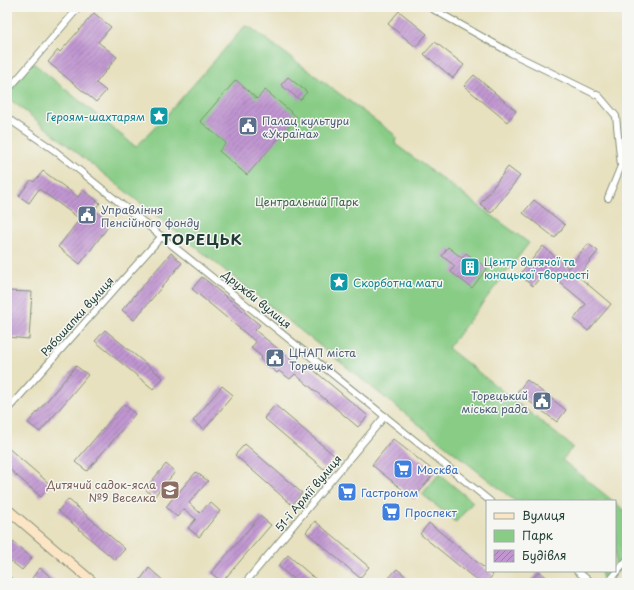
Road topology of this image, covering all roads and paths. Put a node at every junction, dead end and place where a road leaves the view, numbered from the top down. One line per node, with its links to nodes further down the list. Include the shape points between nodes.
1 (80, 7): 3 (street)
2 (429, 7): 5 (street, via 511,53 599,96 616,116 621,166)
3 (7, 91)
4 (7, 118): 6 (street, Дружби вулиця, via 54,150)
5 (608, 198)
6 (162, 236): 7 (street, Рябошапки вулиця); 8 (street, Дружби вулиця)
7 (7, 410)
8 (385, 416): 9 (street, Дружби вулиця); 16 (street, 51-ї Армії вулиця)
9 (489, 500)
10 (7, 509): 15 (main road)
11 (627, 560): 18 (street)
12 (578, 572): 17 (street)
13 (7, 579): 14 (street)
14 (12, 583)
15 (94, 583)
16 (245, 583)
17 (592, 583)
18 (608, 583)

